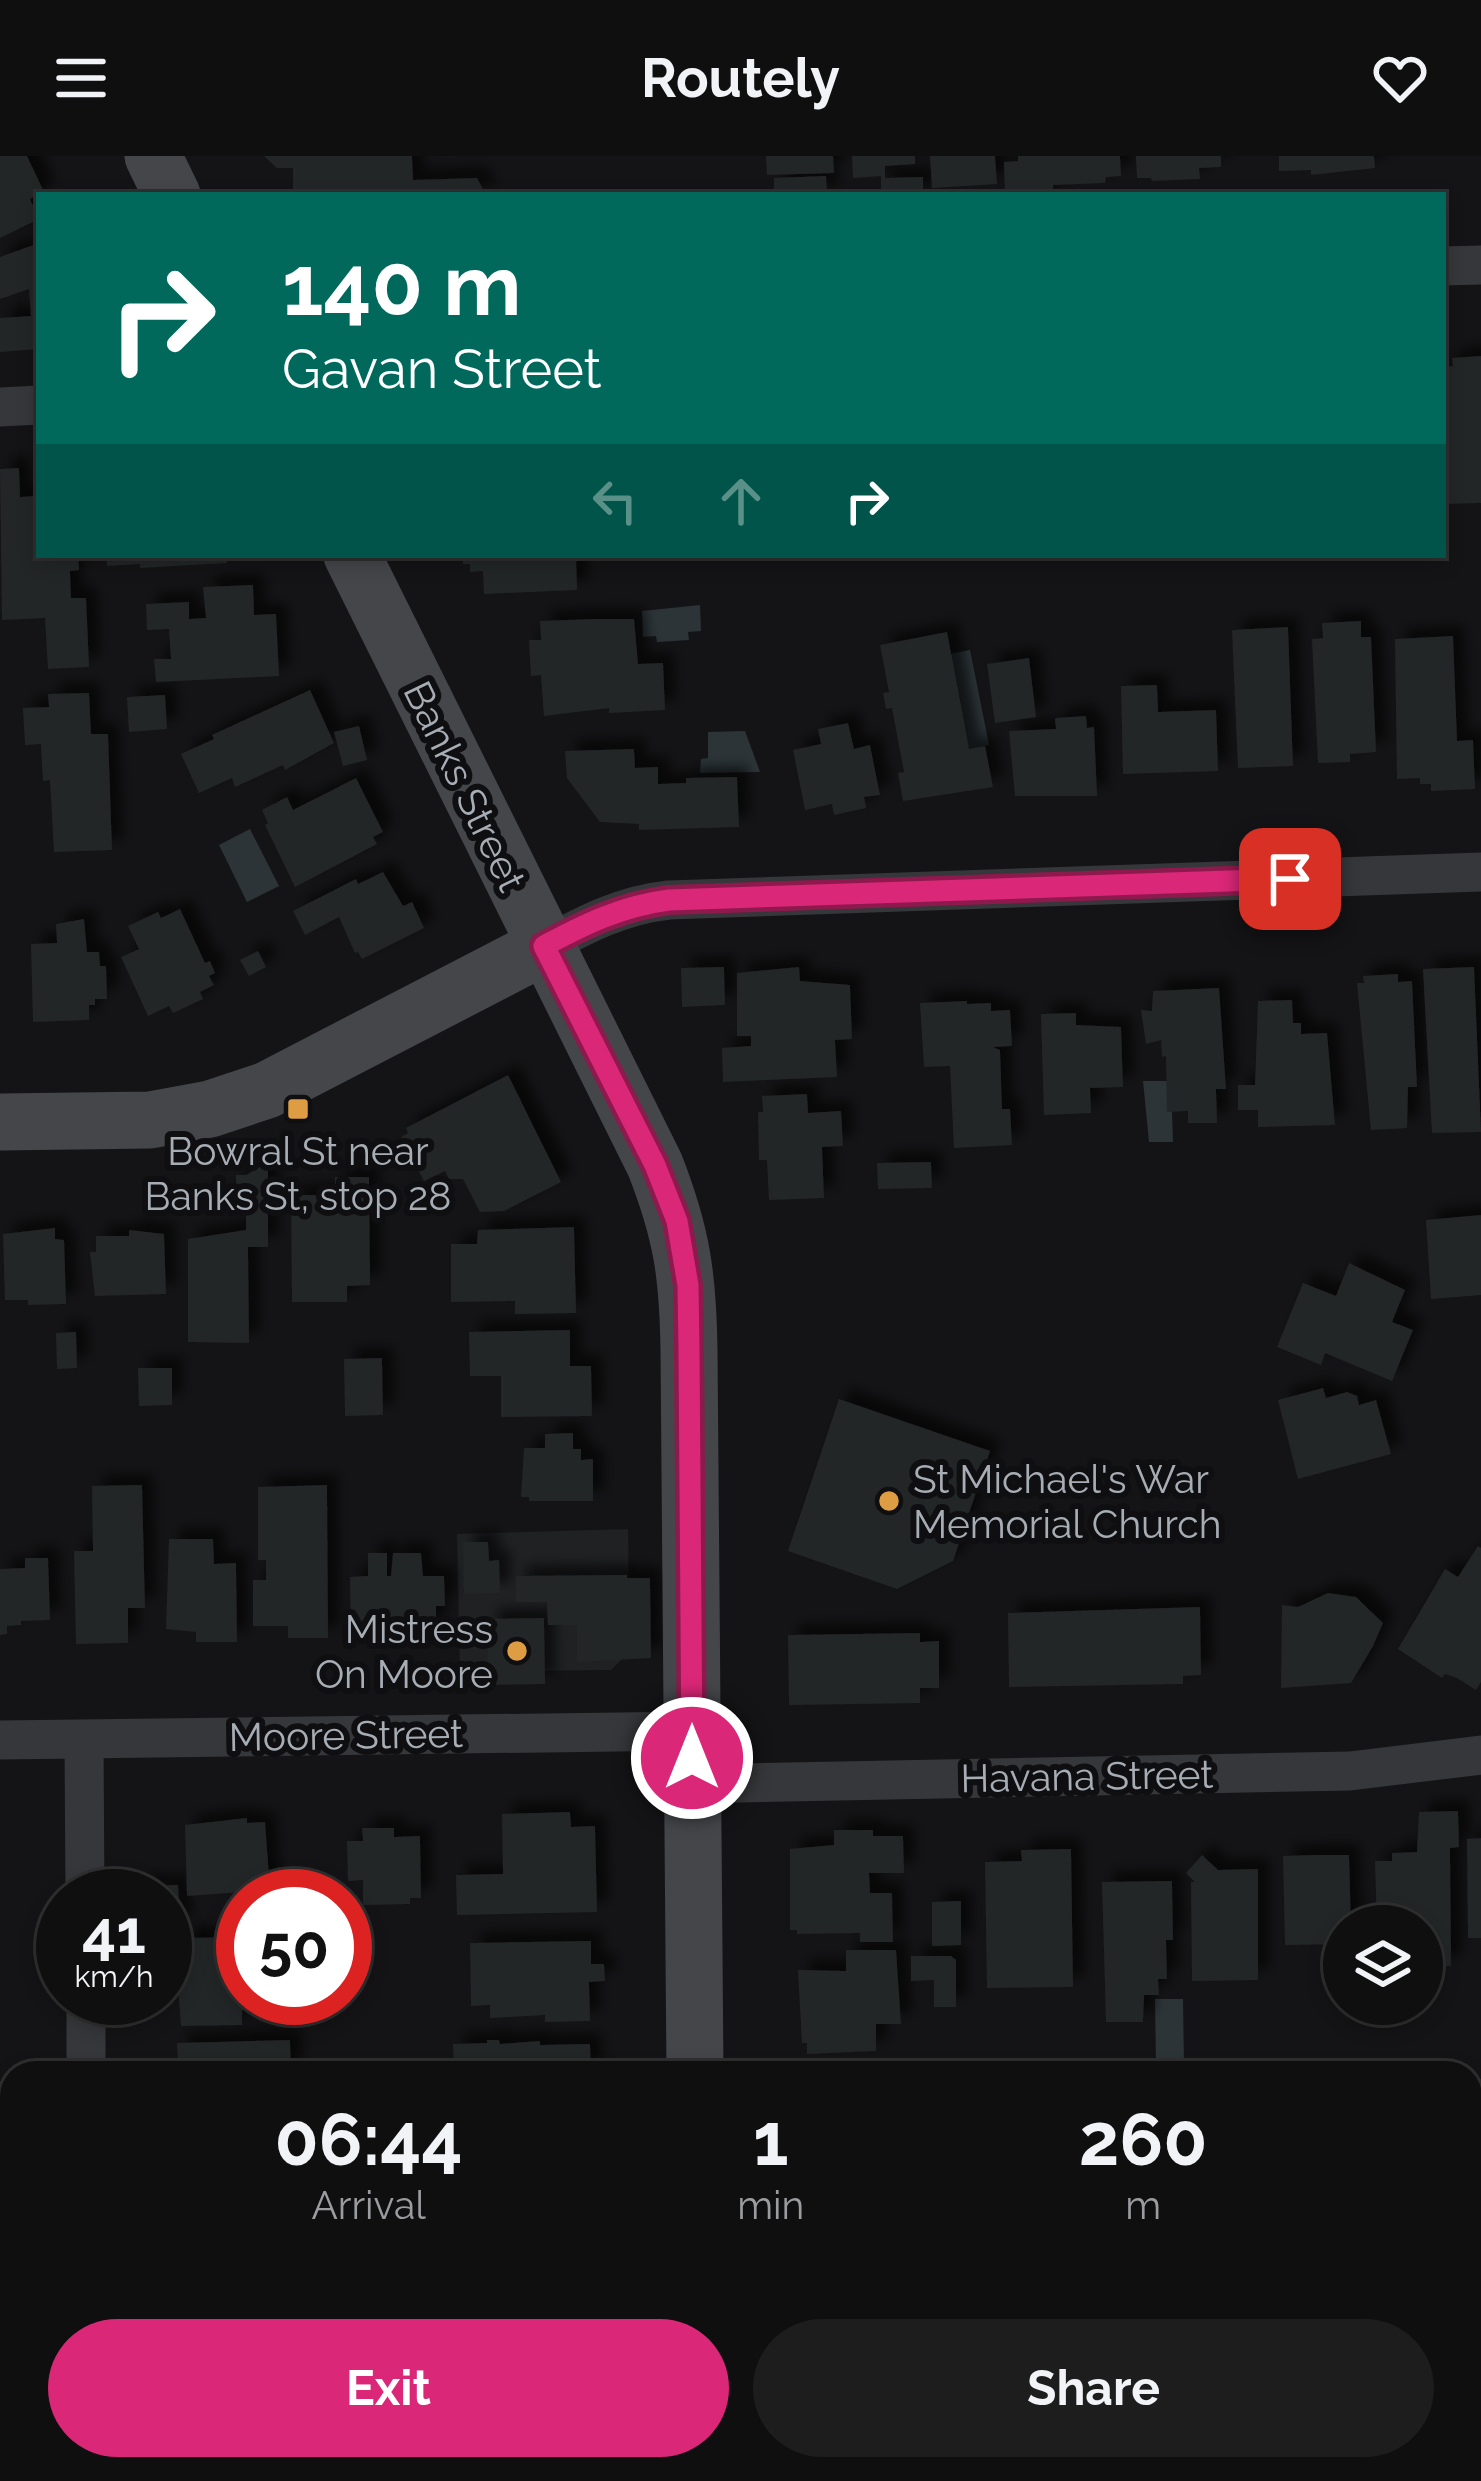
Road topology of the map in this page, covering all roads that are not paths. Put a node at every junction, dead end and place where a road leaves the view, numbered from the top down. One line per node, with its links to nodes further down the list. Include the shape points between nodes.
1 (153, 156): 2 (main road)
2 (171, 192)
3 (1481, 265): 4 (street)
4 (1446, 266)
5 (36, 405): 6 (street)
6 (0, 407)
7 (353, 558): 9 (main road, Banks Street)
8 (1481, 872): 9 (street, via 669,900 610,913)
9 (544, 946): 10 (main road, via 267,1090 210,1109 150,1120); 14 (main road, Banks Street, via 655,1165 682,1245)
10 (0, 1123)
11 (84, 1740): 12 (street, Moore Street); 14 (street, Moore Street); 15 (street)
12 (0, 1741)
13 (1481, 1755): 14 (street, Havana Street, via 1350,1771)
14 (692, 1758): 18 (main road, Banks Street)
15 (86, 1869)
16 (86, 2025): 17 (street)
17 (86, 2061)
18 (695, 2061)

